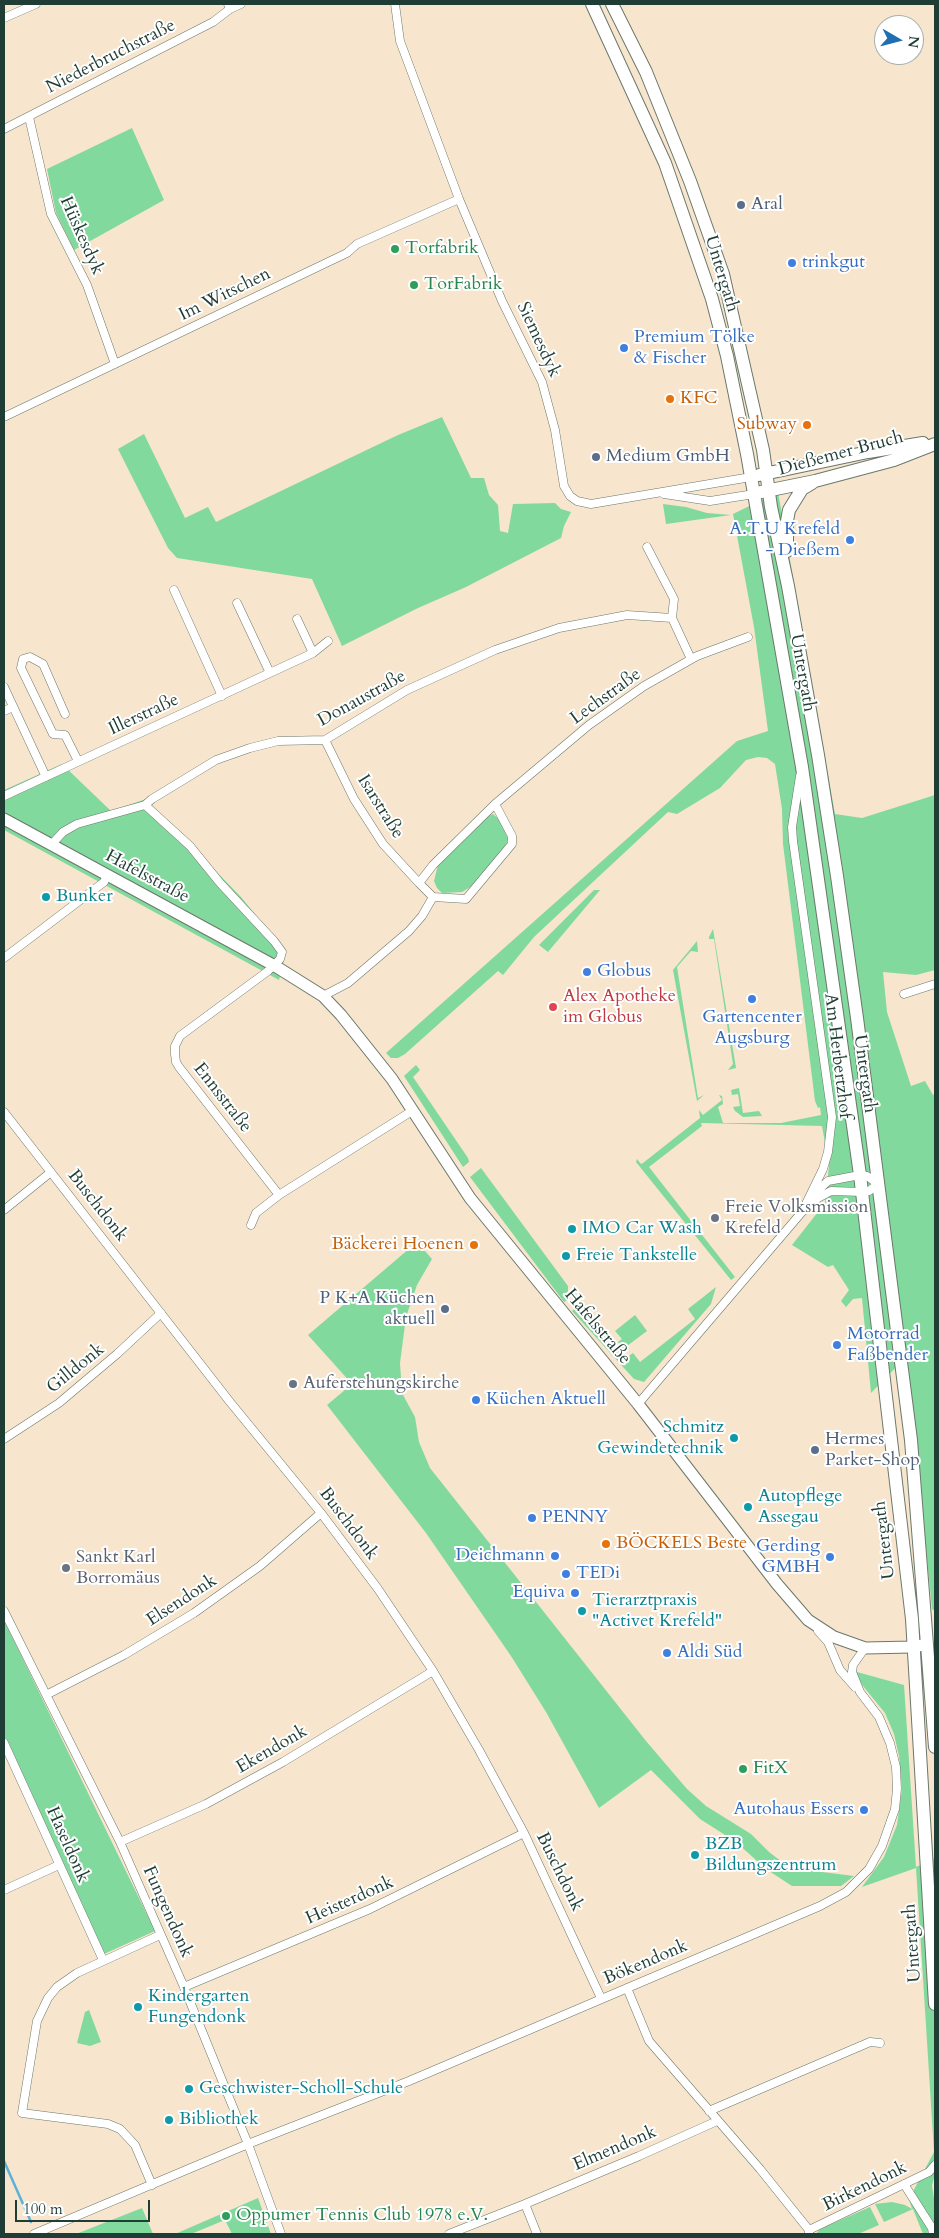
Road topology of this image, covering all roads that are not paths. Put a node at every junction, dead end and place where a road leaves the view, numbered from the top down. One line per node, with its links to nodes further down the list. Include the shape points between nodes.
1 (36, 4): 7 (street)
2 (241, 4): 6 (street, Niederbruchstraße)
3 (395, 4): 12 (street, Siemesdyk, via 400,41)
4 (592, 4): 10 (main road, Untergath)
5 (612, 4): 11 (main road, Untergath, via 646,72)
6 (229, 6): 8 (street, Niederbruchstraße, via 213,22)
7 (4, 18)
8 (29, 117): 9 (street, Niederbruchstraße); 13 (street, Hüskesdyk, via 51,214 87,285)
9 (4, 129)
10 (665, 163): 11 (main road, Untergath); 17 (main road, Untergath, via 712,299)
11 (690, 181): 16 (main road, Untergath, via 723,274 750,384)
12 (459, 199): 13 (street, Im Witschen, via 357,244 347,253); 20 (street, Siemesdyk, via 502,301 542,382 555,430 564,486 570,496 576,502 592,504)
13 (115, 364): 14 (street, Im Witschen)
14 (4, 417)
15 (935, 443): 16 (main road, Dießemer Bruch, via 868,452); 18 (main road, Dießemer Bruch, via 894,460)
16 (766, 474): 17 (main road, Dießemer Bruch); 19 (main road, Untergath)
17 (751, 477): 20 (street, Siemesdyk); 21 (main road, Untergath)
18 (815, 481): 19 (main road, Dießemer Bruch); 23 (main road, Untergath, via 802,490 786,521)
19 (769, 491): 21 (main road, Dießemer Bruch); 23 (main road, Untergath)
20 (657, 494): 21 (street, Siemesdyk, via 710,501)
21 (754, 494): 40 (main road, Untergath)
22 (647, 547): 26 (street, via 674,599)
23 (788, 586): 59 (main road, Untergath, via 837,876)
24 (174, 590): 34 (street)
25 (236, 603): 32 (street)
26 (672, 618): 31 (street); 38 (street, Donaustraße, via 627,615 560,628 495,650 407,690)
27 (297, 619): 30 (street)
28 (748, 637): 31 (street, Lechstraße)
29 (328, 641): 30 (street, Illerstraße)
30 (313, 653): 32 (street, Illerstraße)
31 (691, 659): 43 (street, Lechstraße, via 644,686 589,725)
32 (270, 673): 34 (street, Illerstraße)
33 (4, 687): 35 (street)
34 (222, 696): 39 (street, Illerstraße)
35 (13, 707): 36 (street); 41 (street)
36 (4, 711)
37 (65, 714): 39 (street, via 43,664 30,657 22,659 21,668 53,734 65,735)
38 (325, 740): 44 (street, Donaustraße, via 278,741 216,760); 48 (street, Isarstraße, via 354,799 383,844)
39 (78, 761): 41 (street, Illerstraße)
40 (802, 767): 58 (main road, Untergath); 63 (street, Am Herbertzhof, via 792,827 793,841 832,1117 823,1169)
41 (46, 777): 42 (street, Illerstraße)
42 (4, 796)
43 (495, 804): 48 (street, Lechstraße); 49 (street, via 512,836 512,844 466,898)
44 (145, 805): 46 (street, Donaustraße, via 77,824 63,832); 51 (street, Hafelsstraße, via 190,846 274,941 282,952)
45 (4, 819): 46 (main road, Hafelsstraße)
46 (51, 845): 47 (main road, Hafelsstraße)
47 (107, 876): 50 (street, via 104,882); 51 (main road, Hafelsstraße)
48 (419, 883): 49 (street)
49 (433, 897): 54 (street, via 408,931 348,983)
50 (4, 958)
51 (274, 966): 54 (main road, Hafelsstraße); 61 (street, Ennsstraße, via 180,1036 175,1054 179,1067)
52 (935, 984): 53 (street)
53 (904, 994)
54 (323, 996): 55 (main road, Hafelsstraße, via 388,1074)
55 (412, 1110): 61 (street); 66 (main road, Hafelsstraße, via 470,1198)
56 (4, 1112): 57 (street, Buschdonk)
57 (51, 1172): 62 (street); 65 (street, Buschdonk)
58 (860, 1175): 59 (street); 60 (main road, Untergath); 63 (street, via 828,1181)
59 (878, 1184): 60 (street); 71 (main road, Untergath, via 911,1440)
60 (862, 1192): 63 (street, via 831,1191); 72 (main road, Untergath)
61 (279, 1195): 64 (street, via 256,1213)
62 (4, 1210)
63 (802, 1212): 66 (street, Am Herbertzhof)
64 (251, 1225)
65 (161, 1313): 67 (street, Gilldonk, via 59,1403); 68 (street, Buschdonk)
66 (638, 1404): 70 (main road, Hafelsstraße)
67 (4, 1439)
68 (321, 1513): 74 (street, Buschdonk, via 378,1589); 76 (street, Elsendonk, via 260,1566 194,1613 124,1655)
69 (4, 1611): 76 (street, Fungendonk)
70 (808, 1620): 73 (main road, Hafelsstraße, via 834,1637); 75 (street, Bökendonk, via 828,1642 840,1670)
71 (932, 1642): 72 (main road, Hafelsstraße); 78 (main road, Untergath)
72 (912, 1647): 73 (main road, Hafelsstraße); 88 (main road, Untergath)
73 (865, 1648): 75 (street, Bökendonk, via 852,1672)
74 (433, 1671): 79 (street, Buschdonk); 80 (street, Ekendonk, via 206,1804)
75 (860, 1692): 86 (street, Bökendonk, via 879,1717 896,1767 897,1789 890,1828 869,1869 846,1892 820,1906)
76 (46, 1695): 80 (street, Fungendonk)
77 (4, 1743): 81 (street, Haseldonk)
78 (935, 1747)
79 (524, 1834): 85 (street, Heisterdonk, via 370,1909); 87 (street, Buschdonk)
80 (120, 1842): 83 (street, Fungendonk)
81 (59, 1865): 82 (street); 84 (street, Haseldonk)
82 (4, 1890)
83 (160, 1935): 84 (street); 85 (street, Fungendonk)
84 (104, 1960): 95 (street, via 57,1987 41,2010 34,2032 22,2114 108,2124 120,2129 135,2145)
85 (184, 1987): 92 (street, Fungendonk)
86 (627, 1988): 87 (street, Bökendonk); 90 (street, via 649,2041)
87 (601, 1998): 92 (street, Bökendonk, via 409,2081)
88 (935, 2004)
89 (880, 2043): 90 (street, via 870,2042)
90 (710, 2111): 91 (street)
91 (717, 2121): 96 (street, Elmendonk); 97 (street)
92 (248, 2144): 95 (street, Bökendonk); 99 (street, Fungendonk)
93 (935, 2165): 94 (street, Birkendonk)
94 (904, 2184): 97 (street, Birkendonk); 102 (street, via 932,2228)
95 (152, 2185): 98 (street)
96 (524, 2204): 100 (street, Elmendonk); 101 (street)
97 (809, 2232)
98 (34, 2234)
99 (281, 2234)
100 (449, 2234)
101 (537, 2234)
102 (932, 2234)

